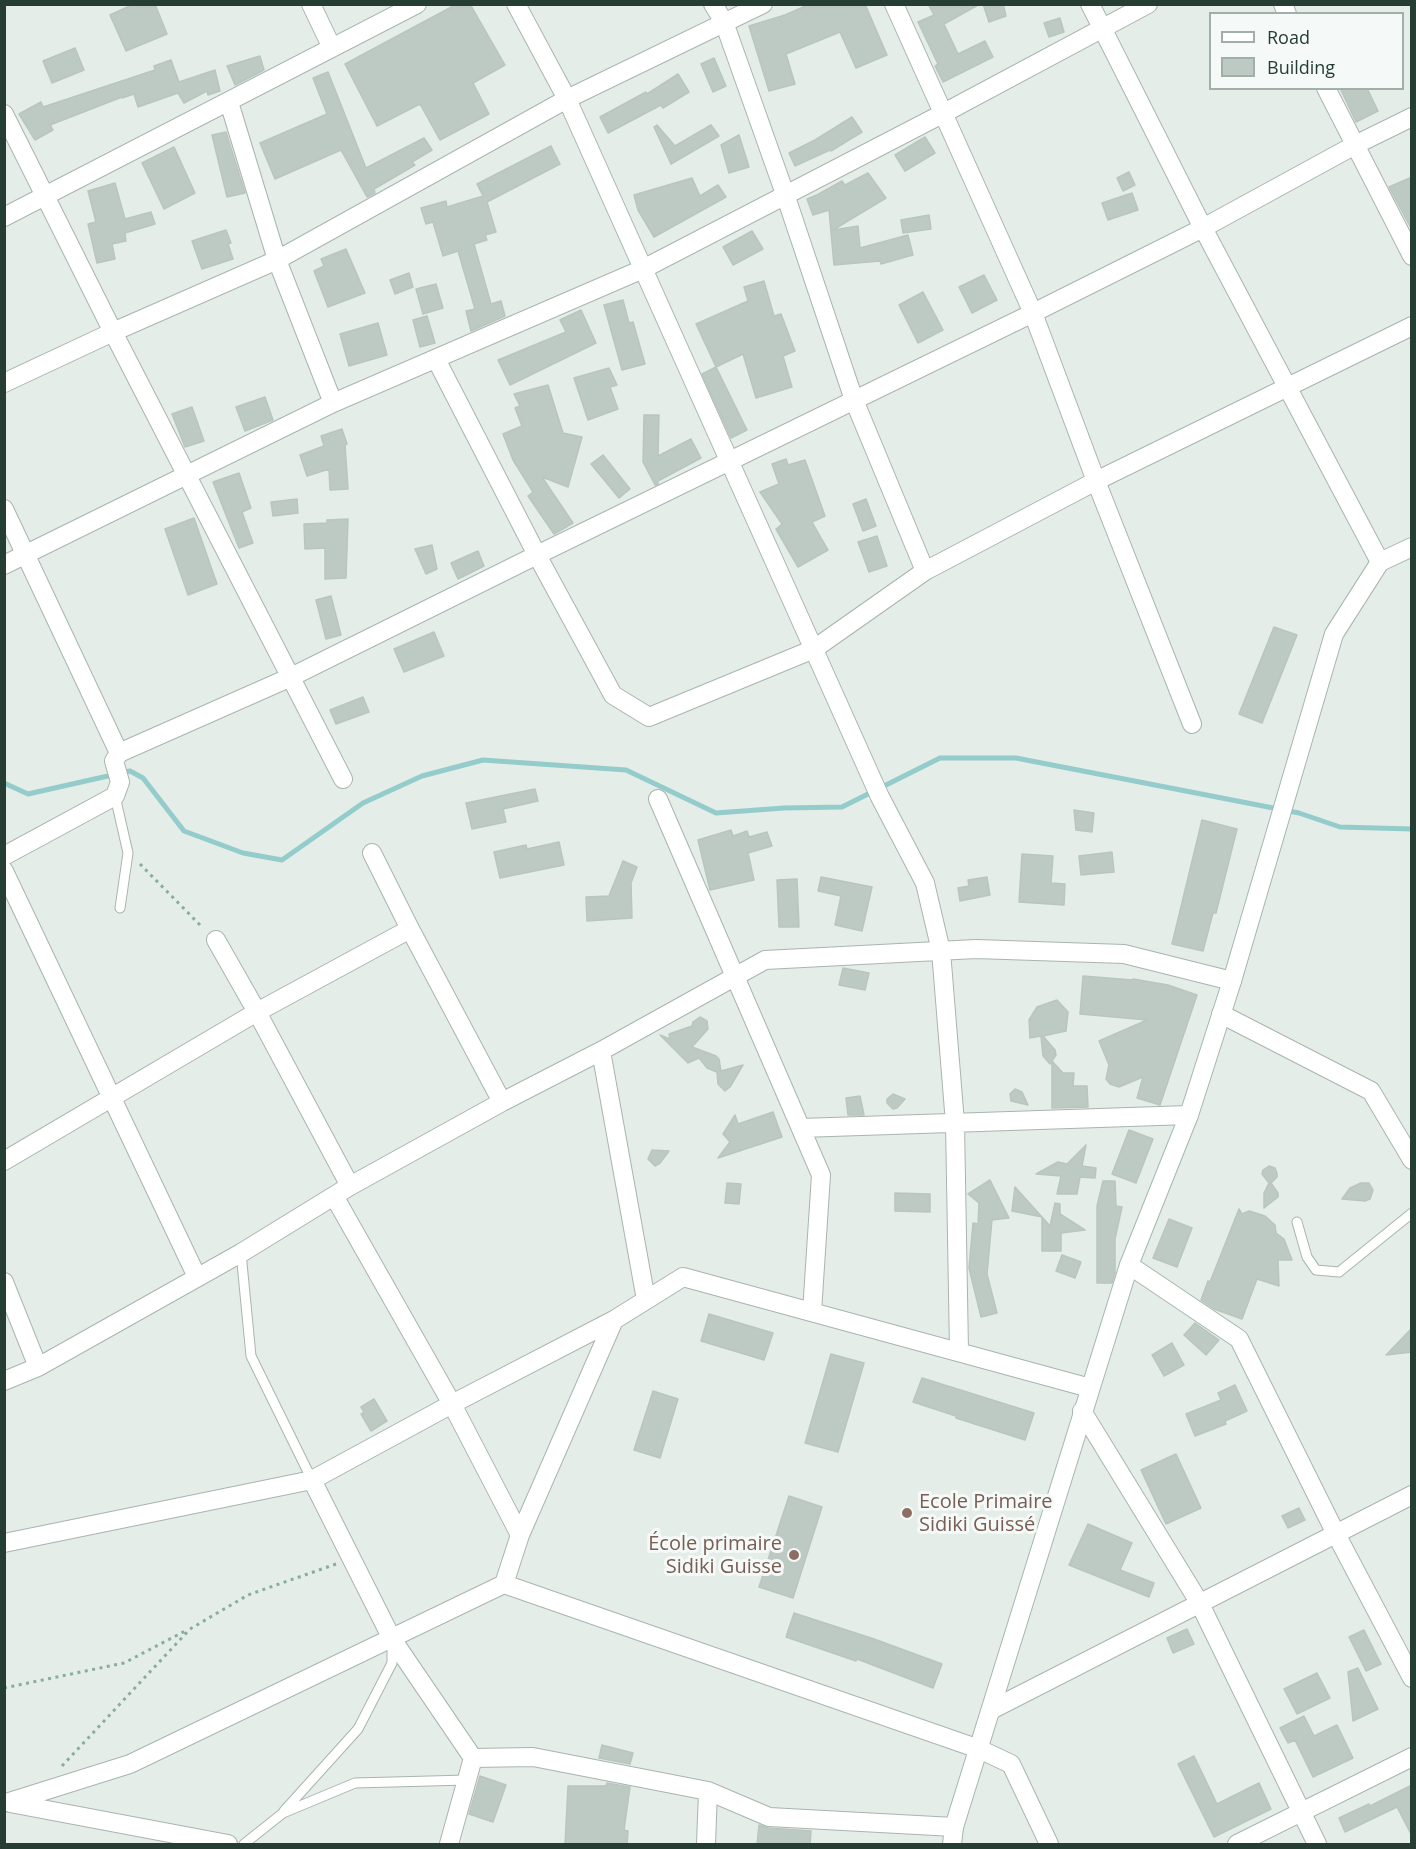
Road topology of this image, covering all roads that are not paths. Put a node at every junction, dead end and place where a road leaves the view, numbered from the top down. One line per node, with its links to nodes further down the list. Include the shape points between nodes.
1 (311, 4): 11 (street)
2 (417, 4): 11 (street)
3 (516, 4): 13 (street)
4 (713, 4): 9 (street)
5 (763, 4): 9 (street)
6 (894, 4): 15 (street)
7 (1090, 4): 10 (street)
8 (1148, 4): 10 (street)
9 (724, 22): 13 (street); 19 (street)
10 (1102, 28): 15 (street); 22 (street)
11 (332, 48): 14 (street)
12 (1327, 90): 18 (street)
13 (567, 99): 24 (street); 25 (street)
14 (229, 102): 20 (street); 24 (street)
15 (944, 113): 19 (street); 26 (street)
16 (4, 114): 20 (street)
17 (1412, 117): 18 (street)
18 (1355, 145): 22 (street); 23 (street)
19 (785, 194): 25 (street); 32 (street)
20 (45, 196): 21 (street); 28 (street)
21 (4, 217)
22 (1203, 228): 26 (street); 31 (street)
23 (1412, 256)
24 (277, 260): 28 (street); 33 (street)
25 (643, 269): 29 (street); 34 (street)
26 (1033, 313): 32 (street); 36 (street)
27 (1412, 326): 31 (street)
28 (113, 332): 30 (street); 35 (street)
29 (436, 359): 33 (street); 40 (street)
30 (4, 383)
31 (1287, 388): 36 (street); 41 (street)
32 (854, 400): 34 (street); 43 (street)
33 (333, 403): 35 (street)
34 (729, 460): 40 (street); 44 (street)
35 (187, 475): 39 (street); 45 (street)
36 (1096, 481): 43 (street); 46 (street)
37 (4, 508): 39 (street)
38 (1412, 546): 41 (street)
39 (27, 554): 42 (street); 47 (street)
40 (537, 555): 44 (street, via 613,695 649,717); 45 (street)
41 (1380, 562): 59 (street, via 1334,634)
42 (4, 565)
43 (925, 571): 44 (street)
44 (814, 649): 57 (street, via 877,790 926,883)
45 (291, 677): 47 (street); 48 (street)
46 (1192, 724)
47 (116, 757): 49 (street)
48 (343, 779)
49 (117, 789): 52 (street); 54 (lane, via 128,853)
50 (658, 799): 58 (street)
51 (372, 853): 55 (street)
52 (4, 856)
53 (4, 871): 63 (street)
54 (120, 908)
55 (410, 929): 60 (street); 64 (street)
56 (216, 940): 60 (street)
57 (941, 951): 58 (street, via 765,960); 59 (street, via 1124,954); 66 (street)
58 (736, 977): 62 (street); 67 (street)
59 (1232, 981): 61 (street)
60 (257, 1012): 63 (street); 70 (street)
61 (1221, 1014): 65 (street); 68 (street, via 1371,1091)
62 (601, 1051): 64 (street); 78 (street)
63 (111, 1098): 69 (street); 76 (street)
64 (502, 1102): 70 (street)
65 (1189, 1116): 66 (street); 75 (street)
66 (956, 1123): 67 (street); 81 (street)
67 (801, 1128): 79 (street, via 820,1175)
68 (1412, 1160)
69 (4, 1161)
70 (350, 1186): 71 (street)
71 (334, 1196): 74 (street); 85 (street)
72 (1412, 1213): 73 (lane, via 1339,1272 1316,1270 1307,1257)
73 (1297, 1222)
74 (242, 1253): 76 (street); 87 (lane, via 251,1356)
75 (1129, 1265): 84 (street); 89 (street, via 1239,1339)
76 (196, 1277): 82 (street)
77 (4, 1282): 82 (street)
78 (646, 1300): 79 (street, via 683,1277); 80 (street)
79 (812, 1312): 81 (street)
80 (614, 1320): 85 (street); 90 (street)
81 (959, 1351): 84 (street)
82 (38, 1367): 83 (street)
83 (4, 1381)
84 (1090, 1388): 86 (street)
85 (452, 1404): 87 (street); 90 (street)
86 (1082, 1412): 93 (street); 96 (street)
87 (312, 1480): 91 (street); 94 (street)
88 (1412, 1495): 89 (street)
89 (1336, 1534): 93 (street); 95 (street)
90 (520, 1535): 92 (street)
91 (4, 1543)
92 (504, 1584): 94 (street); 97 (street)
93 (1199, 1602): 96 (street); 103 (street)
94 (392, 1640): 99 (street); 102 (street, via 130,1764); 104 (lane, via 392,1663 358,1729)
95 (1412, 1678)
96 (991, 1710): 97 (street)
97 (979, 1749): 105 (street); 110 (street, via 1011,1764)
98 (1412, 1757): 103 (street)
99 (473, 1758): 100 (street); 101 (street, via 533,1757)
100 (467, 1780): 104 (lane, via 355,1783); 108 (street)
101 (708, 1791): 105 (street, via 769,1818); 109 (street)
102 (7, 1803): 106 (street)
103 (1300, 1812): 111 (street); 112 (street)
104 (283, 1813): 107 (lane)
105 (953, 1836)
106 (228, 1845)
107 (244, 1845)
108 (449, 1845)
109 (706, 1845)
110 (1049, 1845)
111 (1237, 1845)
112 (1317, 1845)

